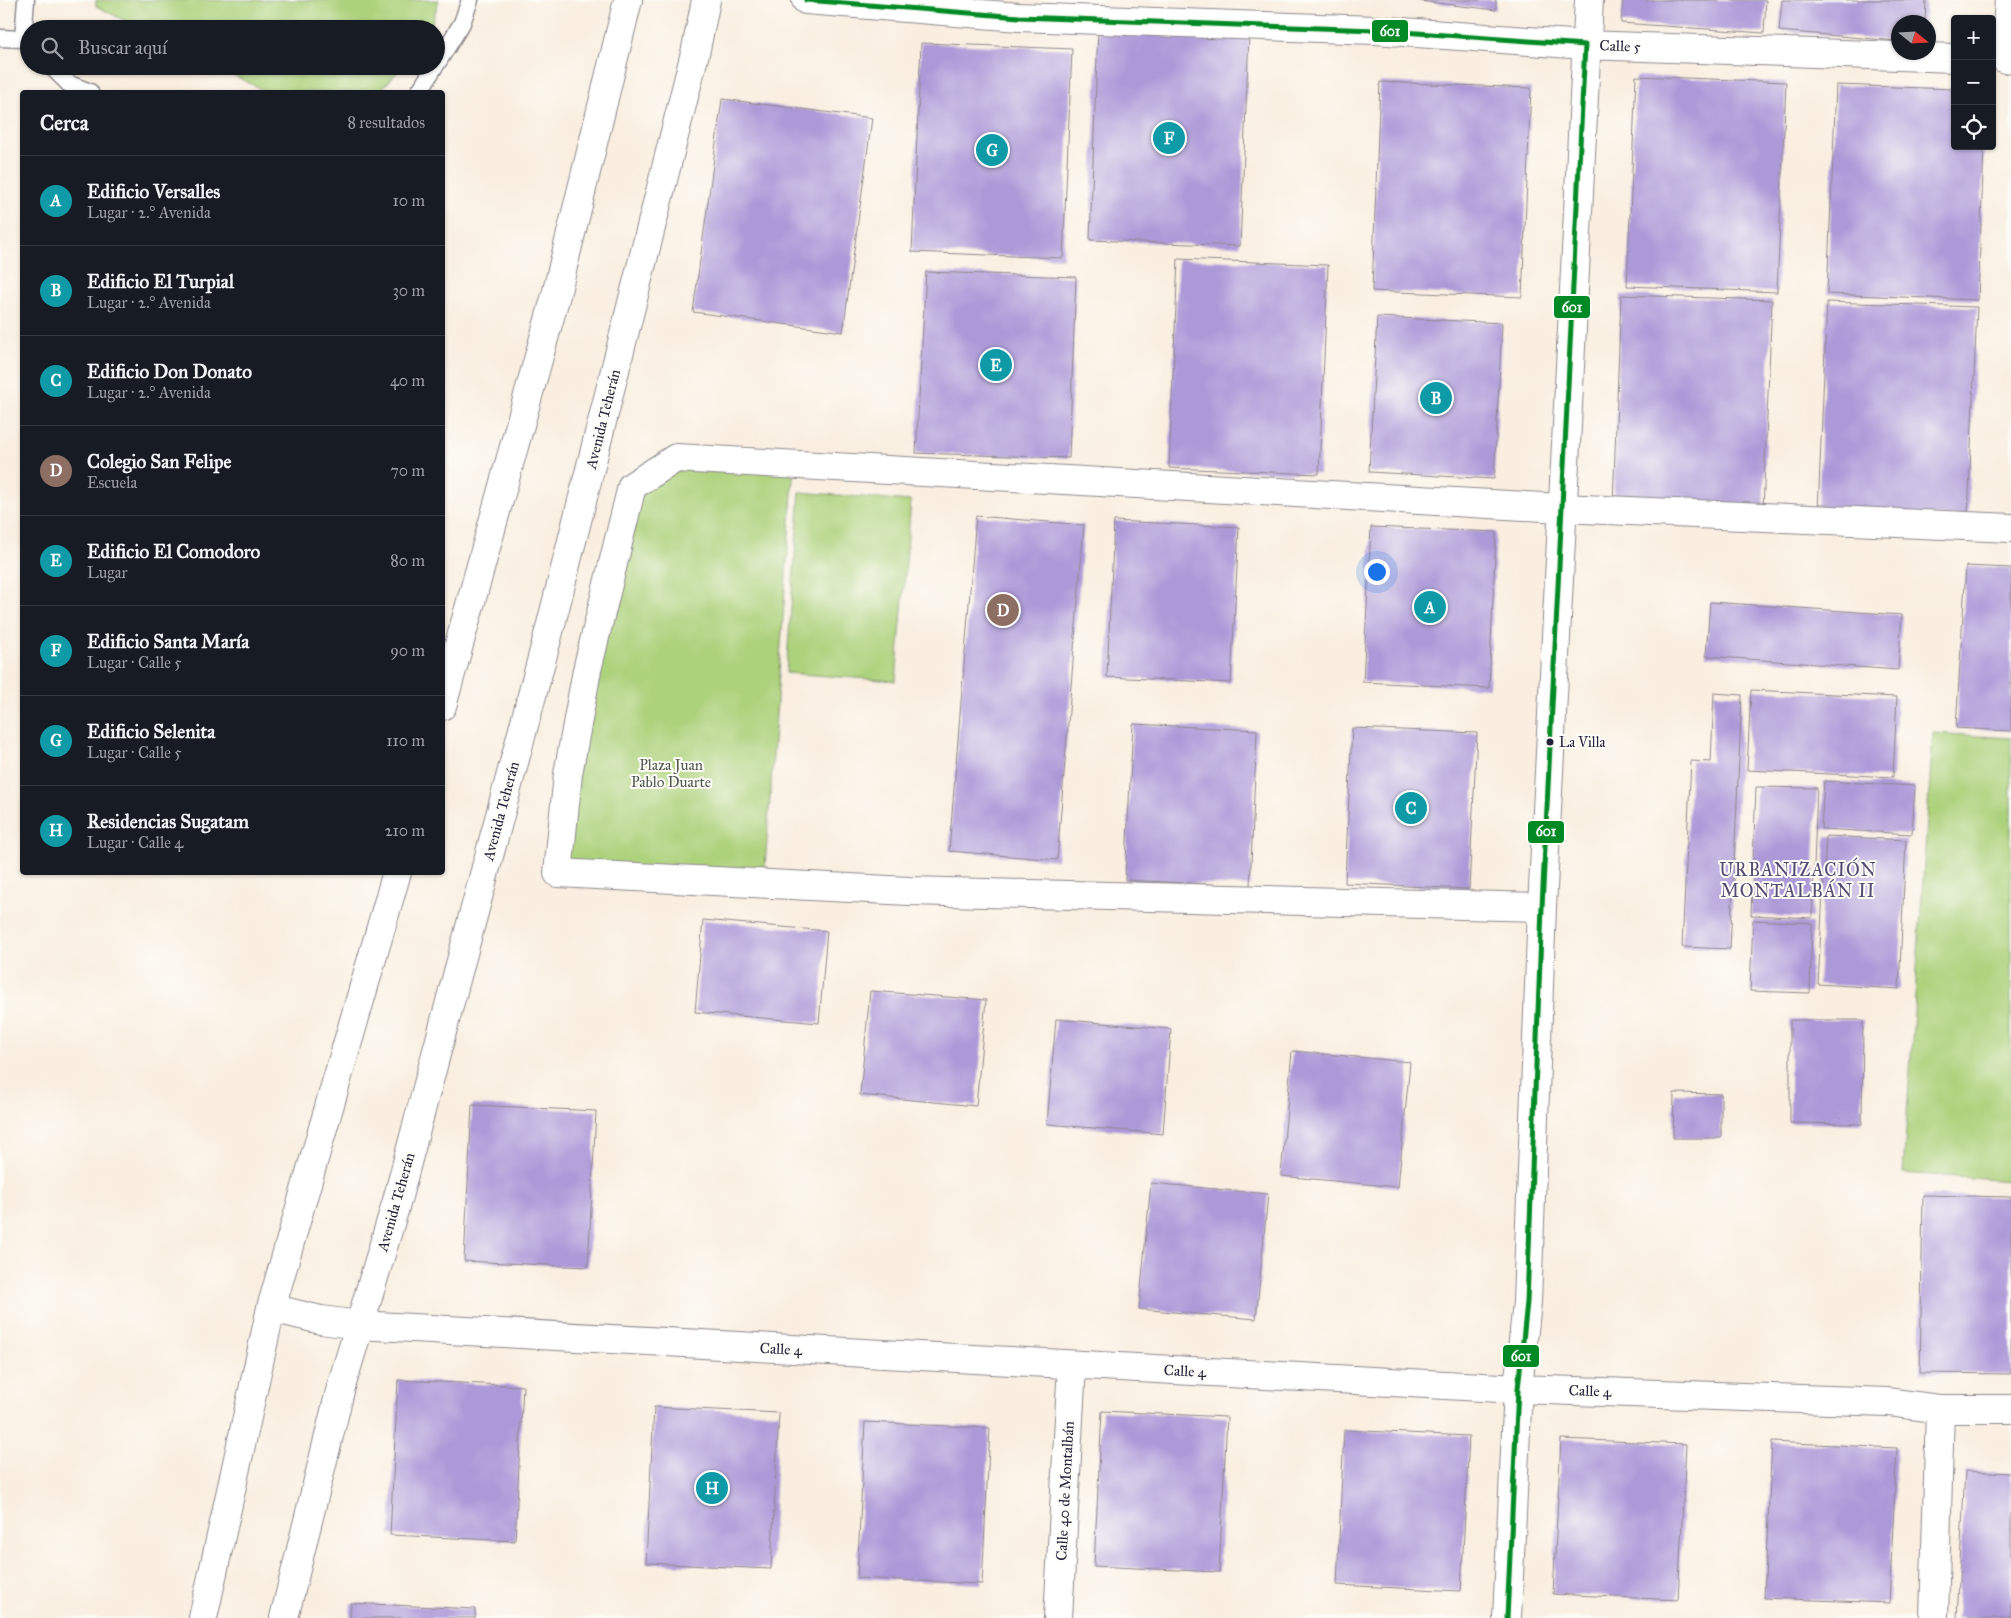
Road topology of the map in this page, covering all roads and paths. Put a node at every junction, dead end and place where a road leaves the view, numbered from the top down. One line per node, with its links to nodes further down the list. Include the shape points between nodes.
1 (26, 0): 8 (lane)
2 (470, 0): 12 (lane, via 462,23)
3 (628, 0): 21 (street, via 556,295)
4 (706, 0): 25 (street, Avenida Teherán, via 550,628 396,1204)
5 (806, 0): 11 (street, Calle 5, via 1019,17 1375,30)
6 (1589, 0): 11 (street)
7 (2009, 0): 14 (street)
8 (26, 20)
9 (0, 38): 10 (lane)
10 (20, 41)
11 (1585, 45): 13 (street, Calle 5); 19 (street)
12 (445, 51)
13 (1951, 58)
14 (2003, 59)
15 (60, 75): 17 (lane, via 69,84)
16 (430, 75): 18 (lane)
17 (85, 90)
18 (420, 90)
19 (1561, 508): 20 (street); 23 (street); 23 (street, via 676,458 632,486 587,670 568,774 558,873 909,891)
20 (2011, 528)
21 (445, 695)
22 (396, 875): 24 (street)
23 (1542, 907): 27 (street, via 1527,1302)
24 (271, 1308): 25 (street, Calle 4); 30 (street)
25 (359, 1325): 26 (street, Calle 4); 31 (street, Avenida Teherán)
26 (1072, 1365): 27 (street, Calle 4); 32 (street, Calle 40 de Montalbán)
27 (1518, 1389): 28 (street, Calle 4, via 1888,1402); 33 (street)
28 (1940, 1409): 29 (street, Calle 4); 34 (street)
29 (2011, 1409)
30 (203, 1618)
31 (284, 1618)
32 (1058, 1618)
33 (1507, 1618)
34 (1934, 1618)

